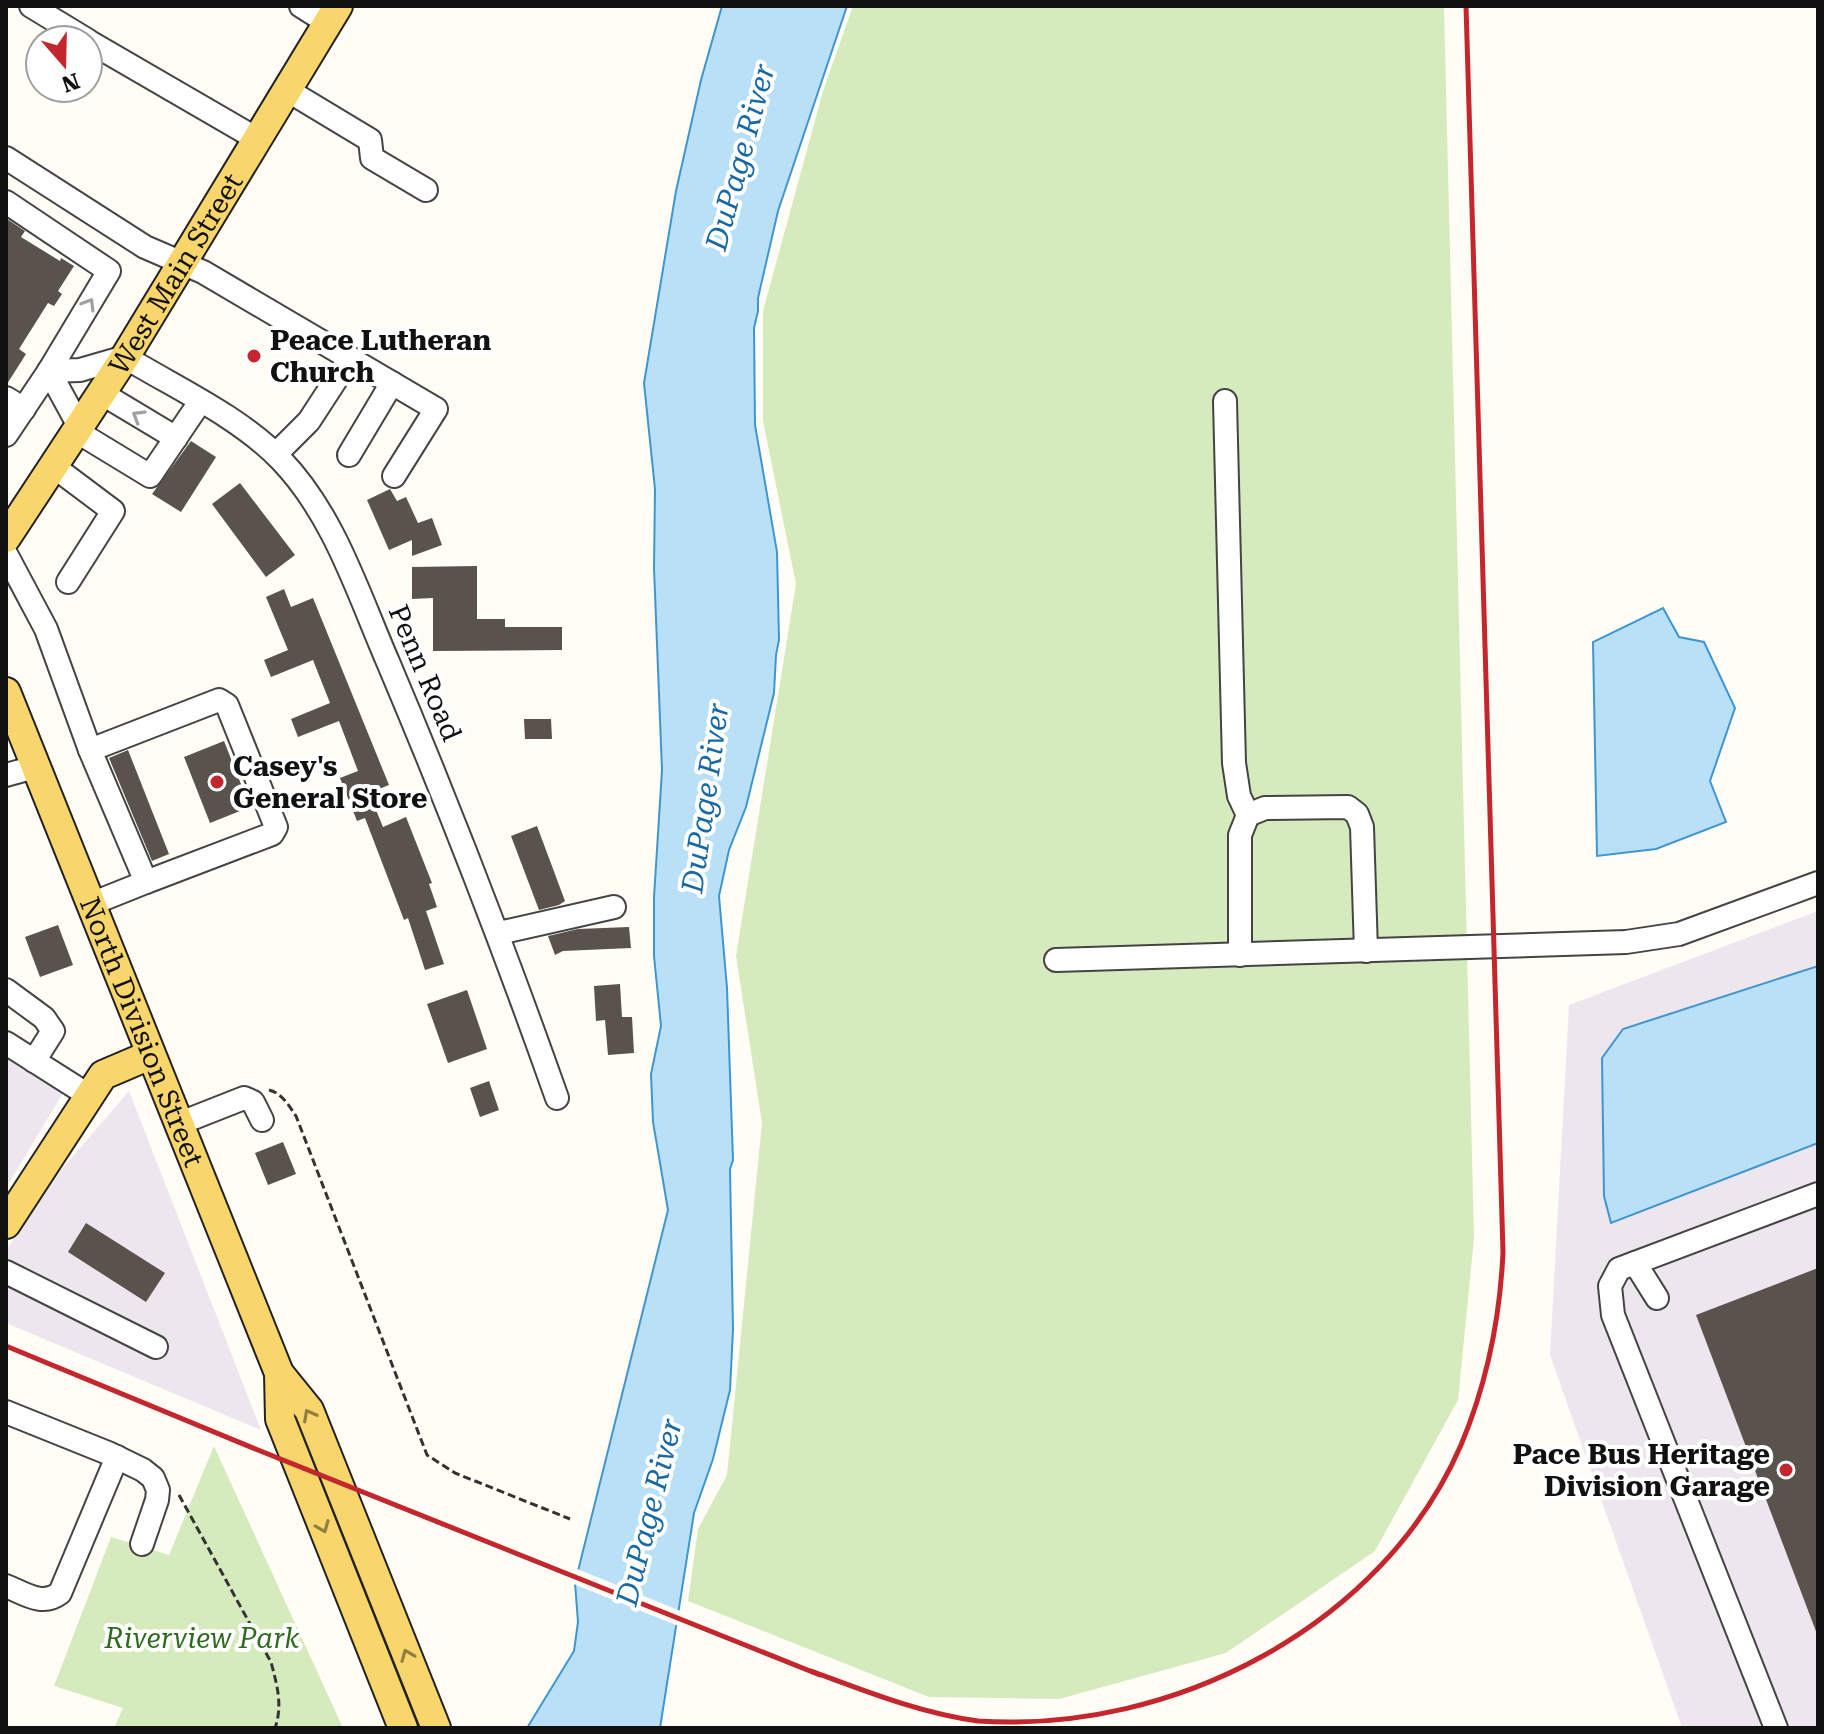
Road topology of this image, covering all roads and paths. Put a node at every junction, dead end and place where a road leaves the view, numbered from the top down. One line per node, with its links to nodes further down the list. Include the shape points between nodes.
1 (31, 6): 4 (street)
2 (301, 6): 3 (street)
3 (333, 14): 6 (main road, West Main Street)
4 (61, 24)
5 (104, 49): 7 (street)
6 (287, 90): 7 (main road, West Main Street); 9 (street, via 370,140 372,158)
7 (257, 139): 11 (main road, West Main Street)
8 (9, 167): 11 (street)
9 (426, 190)
10 (6, 202): 14 (street, one-way to 10, via 109,271)
11 (181, 264): 12 (main road, West Main Street); 13 (street)
12 (125, 357): 14 (street, via 80,370); 16 (main road, West Main Street); 18 (street, Penn Road)
13 (350, 358): 15 (street); 23 (street, via 309,421)
14 (49, 371): 19 (street); 20 (street)
15 (392, 383): 24 (street); 26 (street, via 436,409)
16 (101, 393): 20 (main road, West Main Street); 22 (street, one-way to 16)
17 (1225, 401): 34 (street, via 1234,763)
18 (200, 402): 22 (street); 23 (street, Penn Road)
19 (15, 403): 21 (street)
20 (78, 428): 22 (street, via 150,476); 25 (main road, West Main Street)
21 (6, 435)
22 (176, 438)
23 (276, 454): 39 (street, Penn Road, via 313,499 339,547)
24 (349, 455)
25 (53, 466): 27 (main road, West Main Street); 29 (street, via 113,511)
26 (394, 476)
27 (6, 538)
28 (6, 554): 31 (street, via 46,629)
29 (68, 582)
30 (6, 692): 32 (main road, North Division Street)
31 (90, 750): 35 (street); 35 (street, via 219,700 227,705 276,827 272,834)
32 (35, 767): 33 (street); 37 (main road, North Division Street)
33 (6, 775)
34 (1248, 815): 40 (street, via 1265,808 1348,807 1357,814 1362,827); 41 (street, via 1240,835)
35 (146, 882): 37 (street)
36 (1818, 883): 40 (street, via 1679,934 1626,942)
37 (91, 904): 45 (main road, North Division Street)
38 (614, 907): 39 (street)
39 (499, 933): 49 (street, Penn Road)
40 (1366, 951): 41 (street)
41 (1240, 955): 42 (street)
42 (1056, 960)
43 (6, 990): 46 (street, via 53,1031)
44 (6, 1043): 46 (street)
45 (150, 1055): 47 (main road, via 103,1075); 51 (main road, North Division Street)
46 (34, 1061): 47 (street)
47 (88, 1095): 53 (main road)
48 (244, 1098): 50 (street, via 253,1102); 51 (street); 62 (path, via 261,1089 276,1092 296,1116 427,1455 455,1473)
49 (557, 1098)
50 (262, 1120)
51 (178, 1124): 58 (main road, North Division Street)
52 (1818, 1194): 54 (street)
53 (6, 1224)
54 (1635, 1263): 56 (street); 68 (street, via 1619,1269 1610,1286 1613,1315)
55 (6, 1272): 57 (street)
56 (1657, 1298)
57 (156, 1347)
58 (279, 1373): 66 (main road, North Division Street, one-way to 66, via 280,1419); 67 (main road, North Division Street, one-way to 58, via 309,1410)
59 (6, 1412): 60 (street)
60 (117, 1457): 61 (street); 64 (street, via 60,1593 41,1600)
61 (153, 1478): 63 (street, via 157,1500); 65 (path, via 180,1495 271,1662 279,1691)
62 (570, 1519)
63 (142, 1544)
64 (6, 1586)
65 (275, 1728)
66 (403, 1728)
67 (436, 1728)
68 (1776, 1728)

